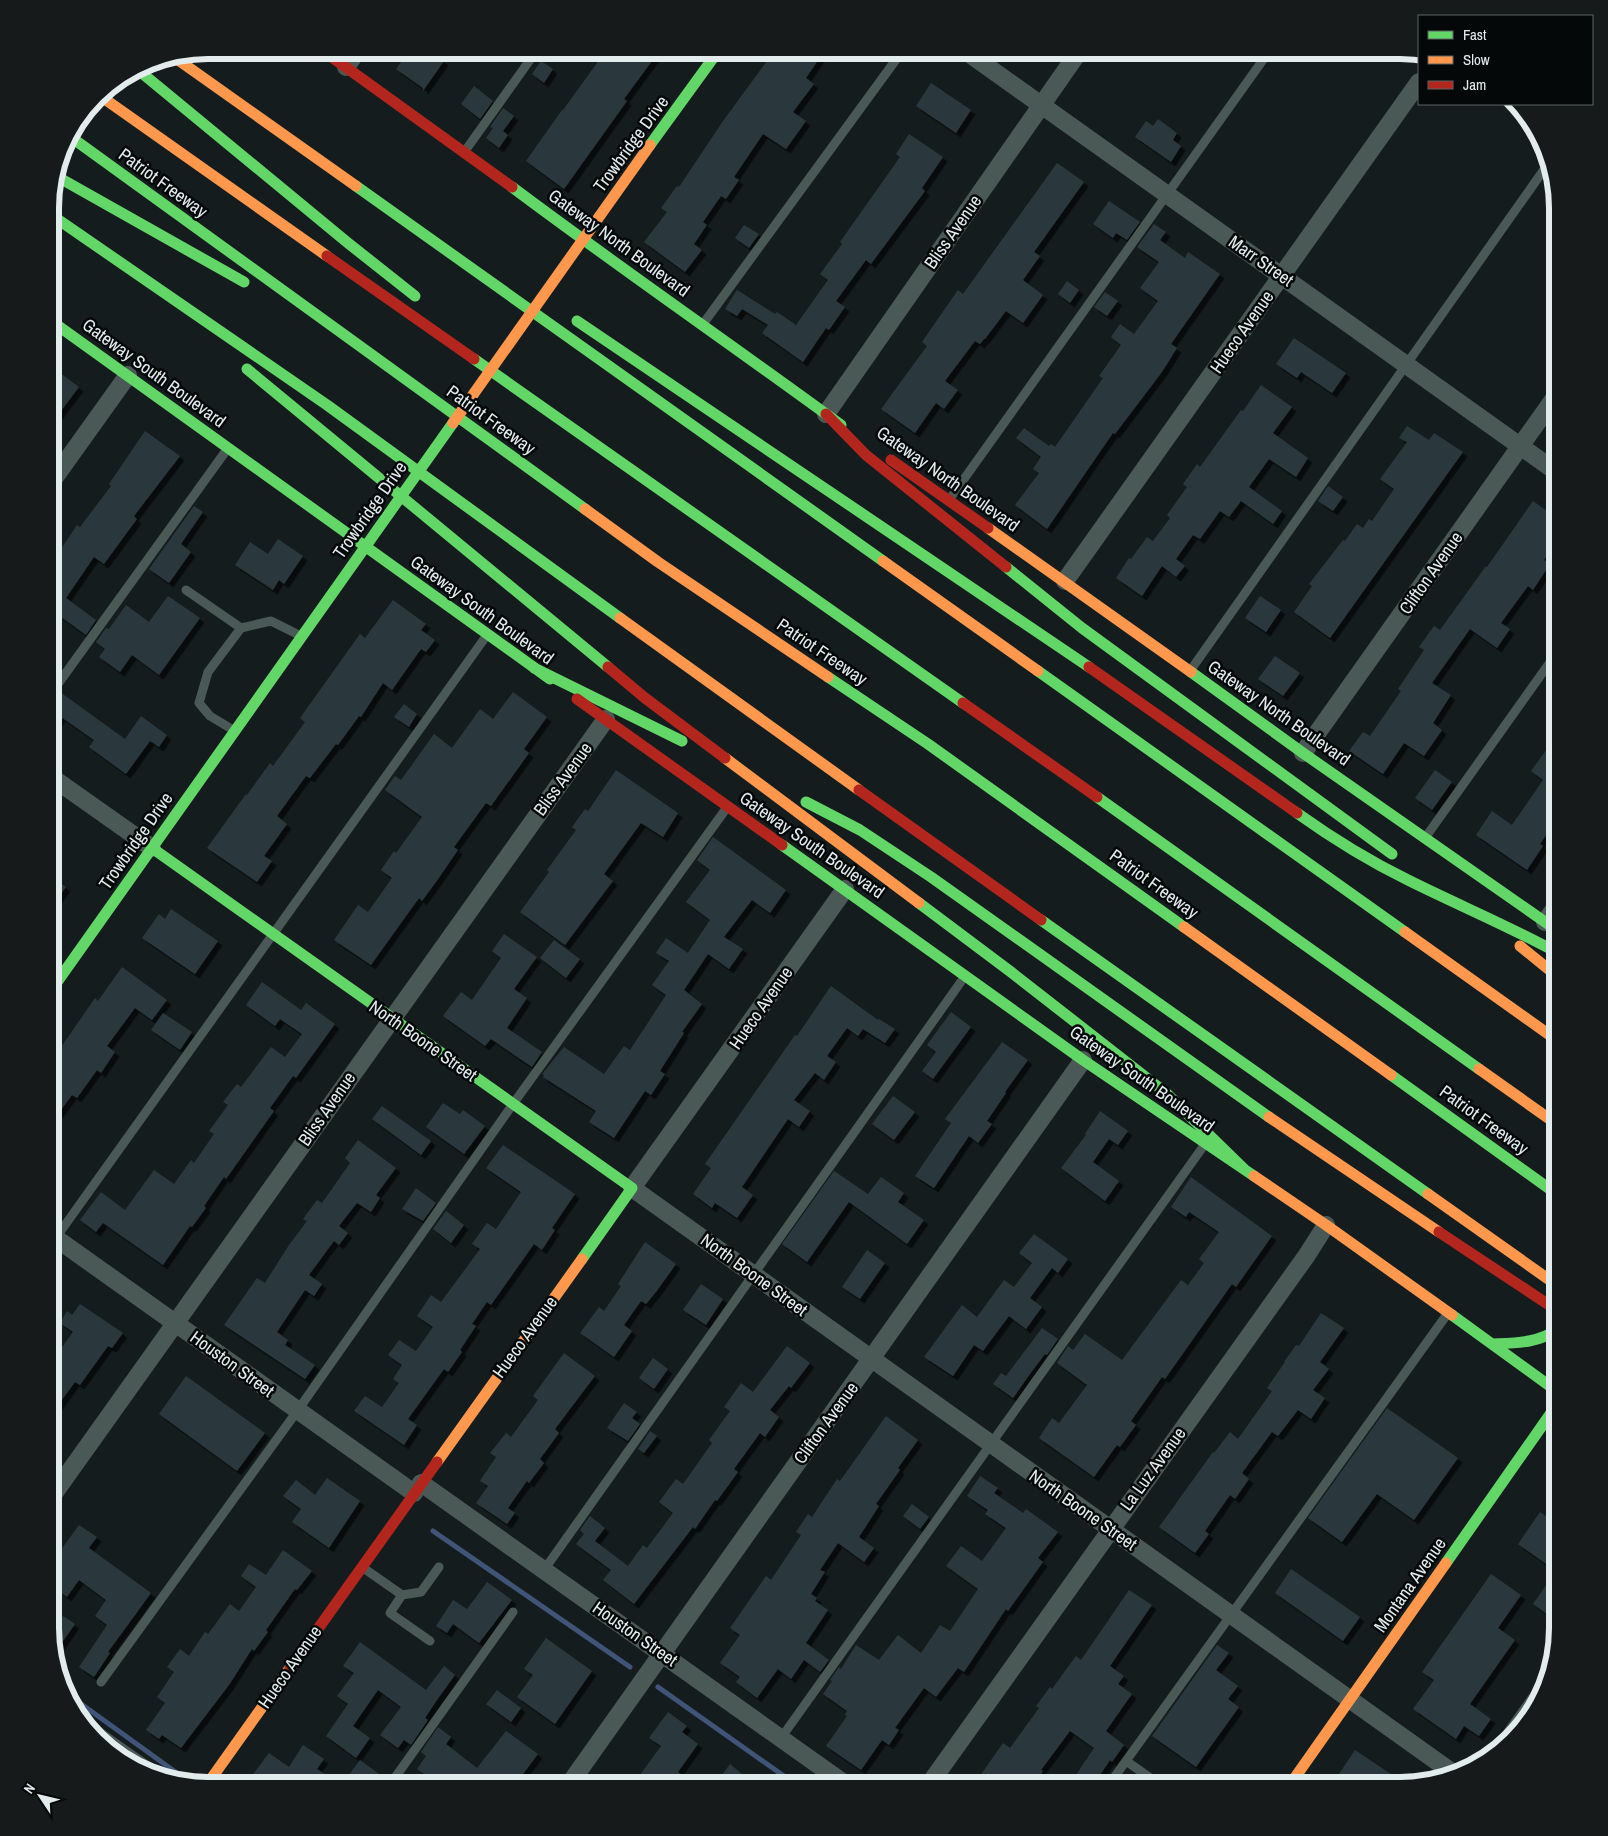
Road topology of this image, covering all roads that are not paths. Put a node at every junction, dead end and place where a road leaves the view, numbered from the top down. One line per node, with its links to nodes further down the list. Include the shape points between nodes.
1 (335, 59): 10 (main road, Gateway North Boulevard)
2 (352, 59): 10 (street)
3 (531, 59): 16 (lane)
4 (713, 59): 22 (main road, Trowbridge Drive)
5 (897, 59): 31 (lane)
6 (977, 59): 14 (street, Marr Street)
7 (1074, 59): 14 (street, Bliss Avenue)
8 (1264, 59): 19 (lane)
9 (181, 62): 23 (main road)
10 (346, 67): 16 (main road, Gateway North Boulevard)
11 (142, 74): 28 (main road)
12 (1418, 83): 25 (street, Hueco Avenue)
13 (105, 99): 46 (main road, Patriot Freeway)
14 (1041, 105): 19 (street, Marr Street); 40 (street, Bliss Avenue)
15 (75, 140): 27 (main road, Patriot Freeway)
16 (464, 151): 22 (main road, Gateway North Boulevard)
17 (1544, 169): 37 (lane)
18 (62, 179): 27 (main road, via 246,283)
19 (1167, 194): 25 (street, Marr Street); 47 (lane)
20 (59, 221): 87 (main road, via 327,405 972,871)
21 (59, 222): 33 (main road)
22 (583, 240): 31 (main road, Gateway North Boulevard); 48 (main road, Trowbridge Drive)
23 (464, 262): 24 (main road); 75 (main road)
24 (489, 266)
25 (1282, 275): 37 (street, Marr Street); 49 (street, Hueco Avenue)
26 (530, 289): 29 (main road)
27 (283, 292): 82 (main road, Patriot Freeway, via 658,562 928,744)
28 (420, 300)
29 (554, 305)
30 (570, 316): 70 (main road, via 1109,681 1326,834 1406,879)
31 (703, 324): 40 (main road, Gateway North Boulevard)
32 (59, 326): 38 (main road, Gateway South Boulevard)
33 (196, 329)
34 (492, 353): 36 (main road)
35 (242, 364): 80 (main road, via 645,698 1011,972 1166,1094)
36 (508, 364)
37 (1407, 366): 42 (street, Marr Street); 56 (lane)
38 (128, 375): 43 (main road, Gateway South Boulevard); 45 (street)
39 (1549, 406): 42 (street, Clifton Avenue)
40 (826, 414): 47 (main road, Gateway North Boulevard); 65 (main road, via 866,455 1082,628)
41 (618, 446): 46 (main road)
42 (1520, 447): 44 (street, Marr Street); 60 (street, Clifton Avenue)
43 (228, 448): 48 (main road, Gateway South Boulevard); 57 (lane)
44 (1549, 467)
45 (59, 471)
46 (641, 477): 78 (main road, Patriot Freeway)
47 (949, 500): 49 (main road, Gateway North Boulevard)
48 (364, 547): 52 (main road, Gateway South Boulevard); 53 (main road, Trowbridge Drive)
49 (1065, 581): 56 (main road, Gateway North Boulevard)
50 (186, 590): 51 (lane)
51 (241, 628): 53 (lane, via 271,621); 59 (lane, via 208,672 199,703 210,716)
52 (487, 635): 55 (main road, Gateway South Boulevard); 69 (lane)
53 (302, 636): 59 (main road, Trowbridge Drive)
54 (1549, 664): 63 (lane)
55 (534, 668): 58 (main road, Gateway South Boulevard); 88 (main road, via 860,830 1302,1141)
56 (1190, 671): 60 (main road, Gateway North Boulevard)
57 (59, 683)
58 (606, 719): 62 (main road, Gateway South Boulevard); 74 (street, Bliss Avenue)
59 (235, 731): 64 (main road, Trowbridge Drive)
60 (1303, 752): 63 (main road, Gateway North Boulevard)
61 (59, 782): 64 (street, North Boone Street)
62 (728, 806): 67 (main road, Gateway South Boulevard); 77 (lane)
63 (1425, 838): 68 (main road, Gateway North Boulevard)
64 (152, 848): 69 (main road, North Boone Street); 73 (main road, Trowbridge Drive)
65 (1401, 861)
66 (1417, 872): 71 (main road)
67 (845, 889): 72 (main road, Gateway South Boulevard); 81 (street, Hueco Avenue)
68 (1549, 925)
69 (274, 935): 74 (main road, North Boone Street); 84 (lane)
70 (1549, 948)
71 (1549, 970)
72 (965, 975): 76 (main road, Gateway South Boulevard); 86 (lane)
73 (59, 979)
74 (392, 1018): 77 (main road, North Boone Street); 90 (street, Bliss Avenue)
75 (1549, 1035)
76 (1083, 1060): 79 (main road, Gateway South Boulevard); 93 (street, Clifton Avenue)
77 (513, 1104): 81 (main road, North Boone Street); 95 (lane)
78 (1549, 1119)
79 (1205, 1144): 80 (main road, Gateway South Boulevard); 97 (lane)
80 (1244, 1170): 83 (main road, Gateway South Boulevard)
81 (632, 1188): 86 (street, North Boone Street); 99 (main road, Hueco Avenue)
82 (1549, 1189)
83 (1326, 1226): 89 (main road, Gateway South Boulevard); 100 (street, La Luz Avenue)
84 (59, 1229)
85 (59, 1244): 90 (street, Houston Street)
86 (754, 1275): 93 (street, North Boone Street); 103 (lane)
87 (1549, 1280)
88 (1549, 1305)
89 (1448, 1312): 92 (main road, Gateway South Boulevard); 106 (lane)
90 (175, 1323): 95 (street, Houston Street); 98 (street, Bliss Avenue)
91 (1549, 1334): 92 (main road, via 1531,1340)
92 (1493, 1344): 94 (main road, Gateway South Boulevard)
93 (872, 1360): 97 (street, North Boone Street); 108 (street, Clifton Avenue)
94 (1549, 1385)
95 (298, 1410): 99 (street, Houston Street); 109 (lane)
96 (1549, 1416): 110 (main road, Montana Avenue)
97 (991, 1445): 100 (street, North Boone Street); 113 (lane)
98 (59, 1486)
99 (418, 1488): 101 (main road, Hueco Avenue); 103 (street, Houston Street)
100 (1110, 1529): 106 (street, North Boone Street); 120 (street, La Luz Avenue)
101 (361, 1567): 104 (lane); 116 (main road, Hueco Avenue)
102 (439, 1567): 104 (lane, via 420,1592)
103 (544, 1570): 108 (street, Houston Street)
104 (402, 1595): 107 (lane, via 390,1613)
105 (513, 1612): 117 (lane)
106 (1231, 1615): 110 (street, North Boone Street); 114 (lane)
107 (430, 1641)
108 (662, 1653): 113 (street, Houston Street); 118 (street, Clifton Avenue)
109 (101, 1682)
110 (1350, 1699): 115 (street, North Boone Street); 123 (main road, Montana Avenue)
111 (1530, 1701): 112 (lane)
112 (1510, 1730)
113 (780, 1738): 119 (street, Houston Street)
114 (1126, 1761): 121 (lane); 122 (lane)
115 (1448, 1769)
116 (212, 1777)
117 (394, 1777)
118 (574, 1777)
119 (835, 1777)
120 (934, 1777)
121 (1114, 1777)
122 (1149, 1777)
123 (1295, 1777)

